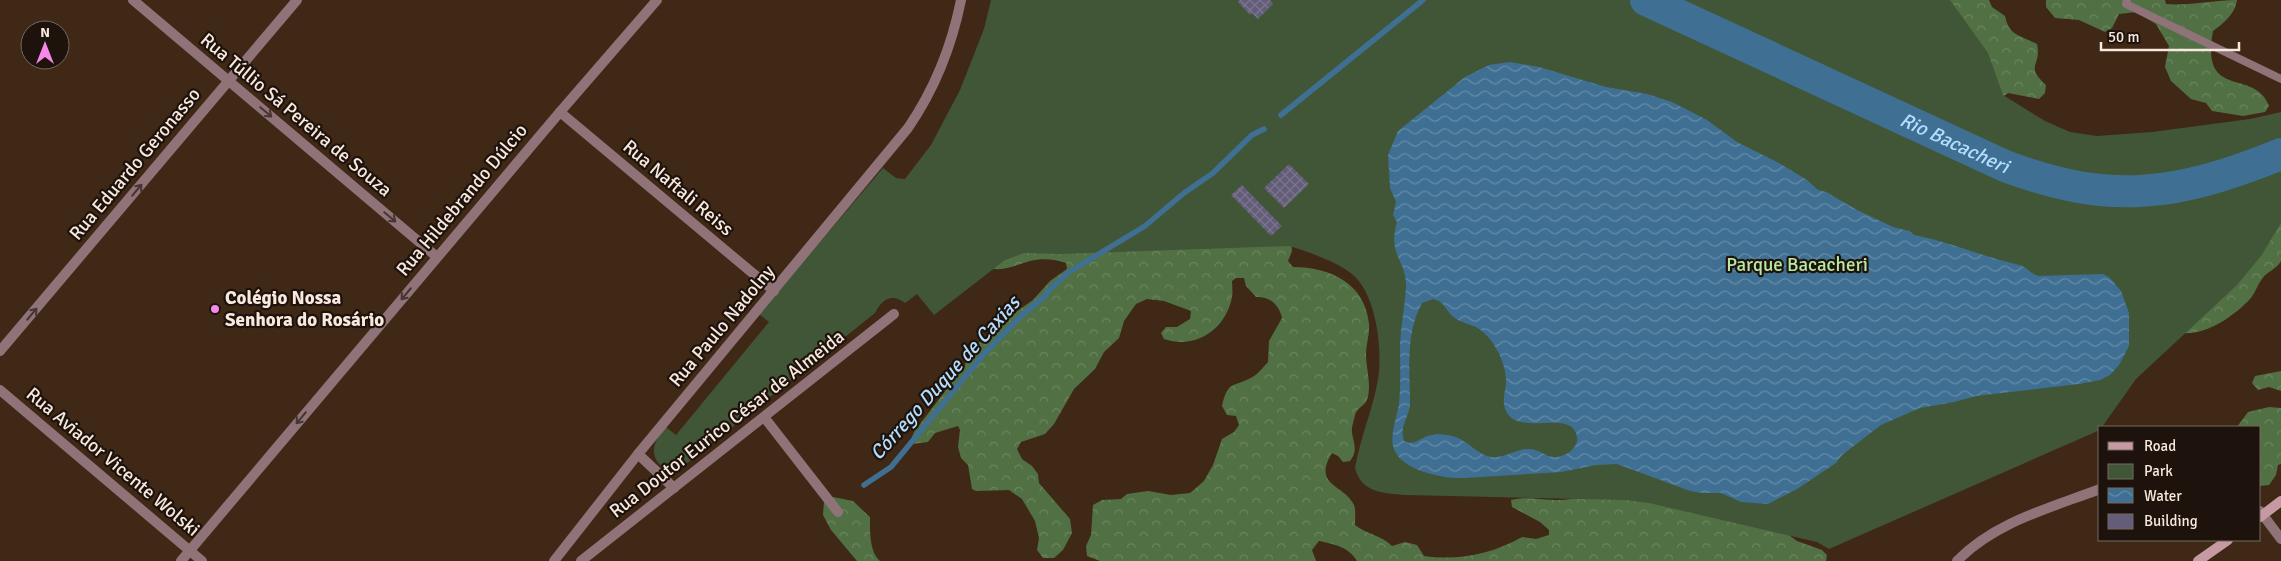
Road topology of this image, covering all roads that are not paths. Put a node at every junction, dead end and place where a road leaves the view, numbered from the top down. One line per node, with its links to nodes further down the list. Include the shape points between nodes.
1 (133, 0): 7 (street, Rua Túllio Sá Pereira de Souza)
2 (297, 0): 7 (street, Rua Eduardo Geronasso)
3 (656, 0): 8 (street, Rua Hildebrando Dúlcio)
4 (962, 0): 10 (street, Rua Paulo Nadolny, via 941,65 918,114)
5 (2127, 0): 6 (lane, via 2126,4)
6 (2281, 79)
7 (229, 81): 9 (street, Rua Túllio Sá Pereira de Souza, one-way to 9); 12 (street, Rua Eduardo Geronasso, one-way to 7)
8 (560, 112): 9 (street, Rua Hildebrando Dúlcio); 10 (street, Rua Naftali Reiss)
9 (437, 257): 23 (street, Rua Hildebrando Dúlcio, one-way to 23)
10 (774, 291): 15 (street, Rua Paulo Nadolny)
11 (894, 314): 14 (street, Rua Doutor Eurico César de Almeida)
12 (0, 351)
13 (0, 390): 23 (street, Rua Aviador Vicente Wolski)
14 (764, 417): 16 (street, Rua Doutor Eurico César de Almeida); 19 (street)
15 (638, 454): 16 (street); 26 (street, Rua Paulo Nadolny)
16 (674, 488): 27 (street, Rua Doutor Eurico César de Almeida)
17 (2098, 490): 28 (street, via 1999,528 1969,548)
18 (2281, 501): 20 (main road)
19 (838, 512)
20 (2261, 514): 21 (street)
21 (2281, 539)
22 (2227, 541): 29 (main road)
23 (190, 550): 24 (street, Rua Hildebrando Dúlcio); 25 (street, Rua Aviador Vicente Wolski)
24 (181, 561)
25 (202, 561)
26 (554, 561)
27 (581, 561)
28 (1957, 561)
29 (2198, 561)

